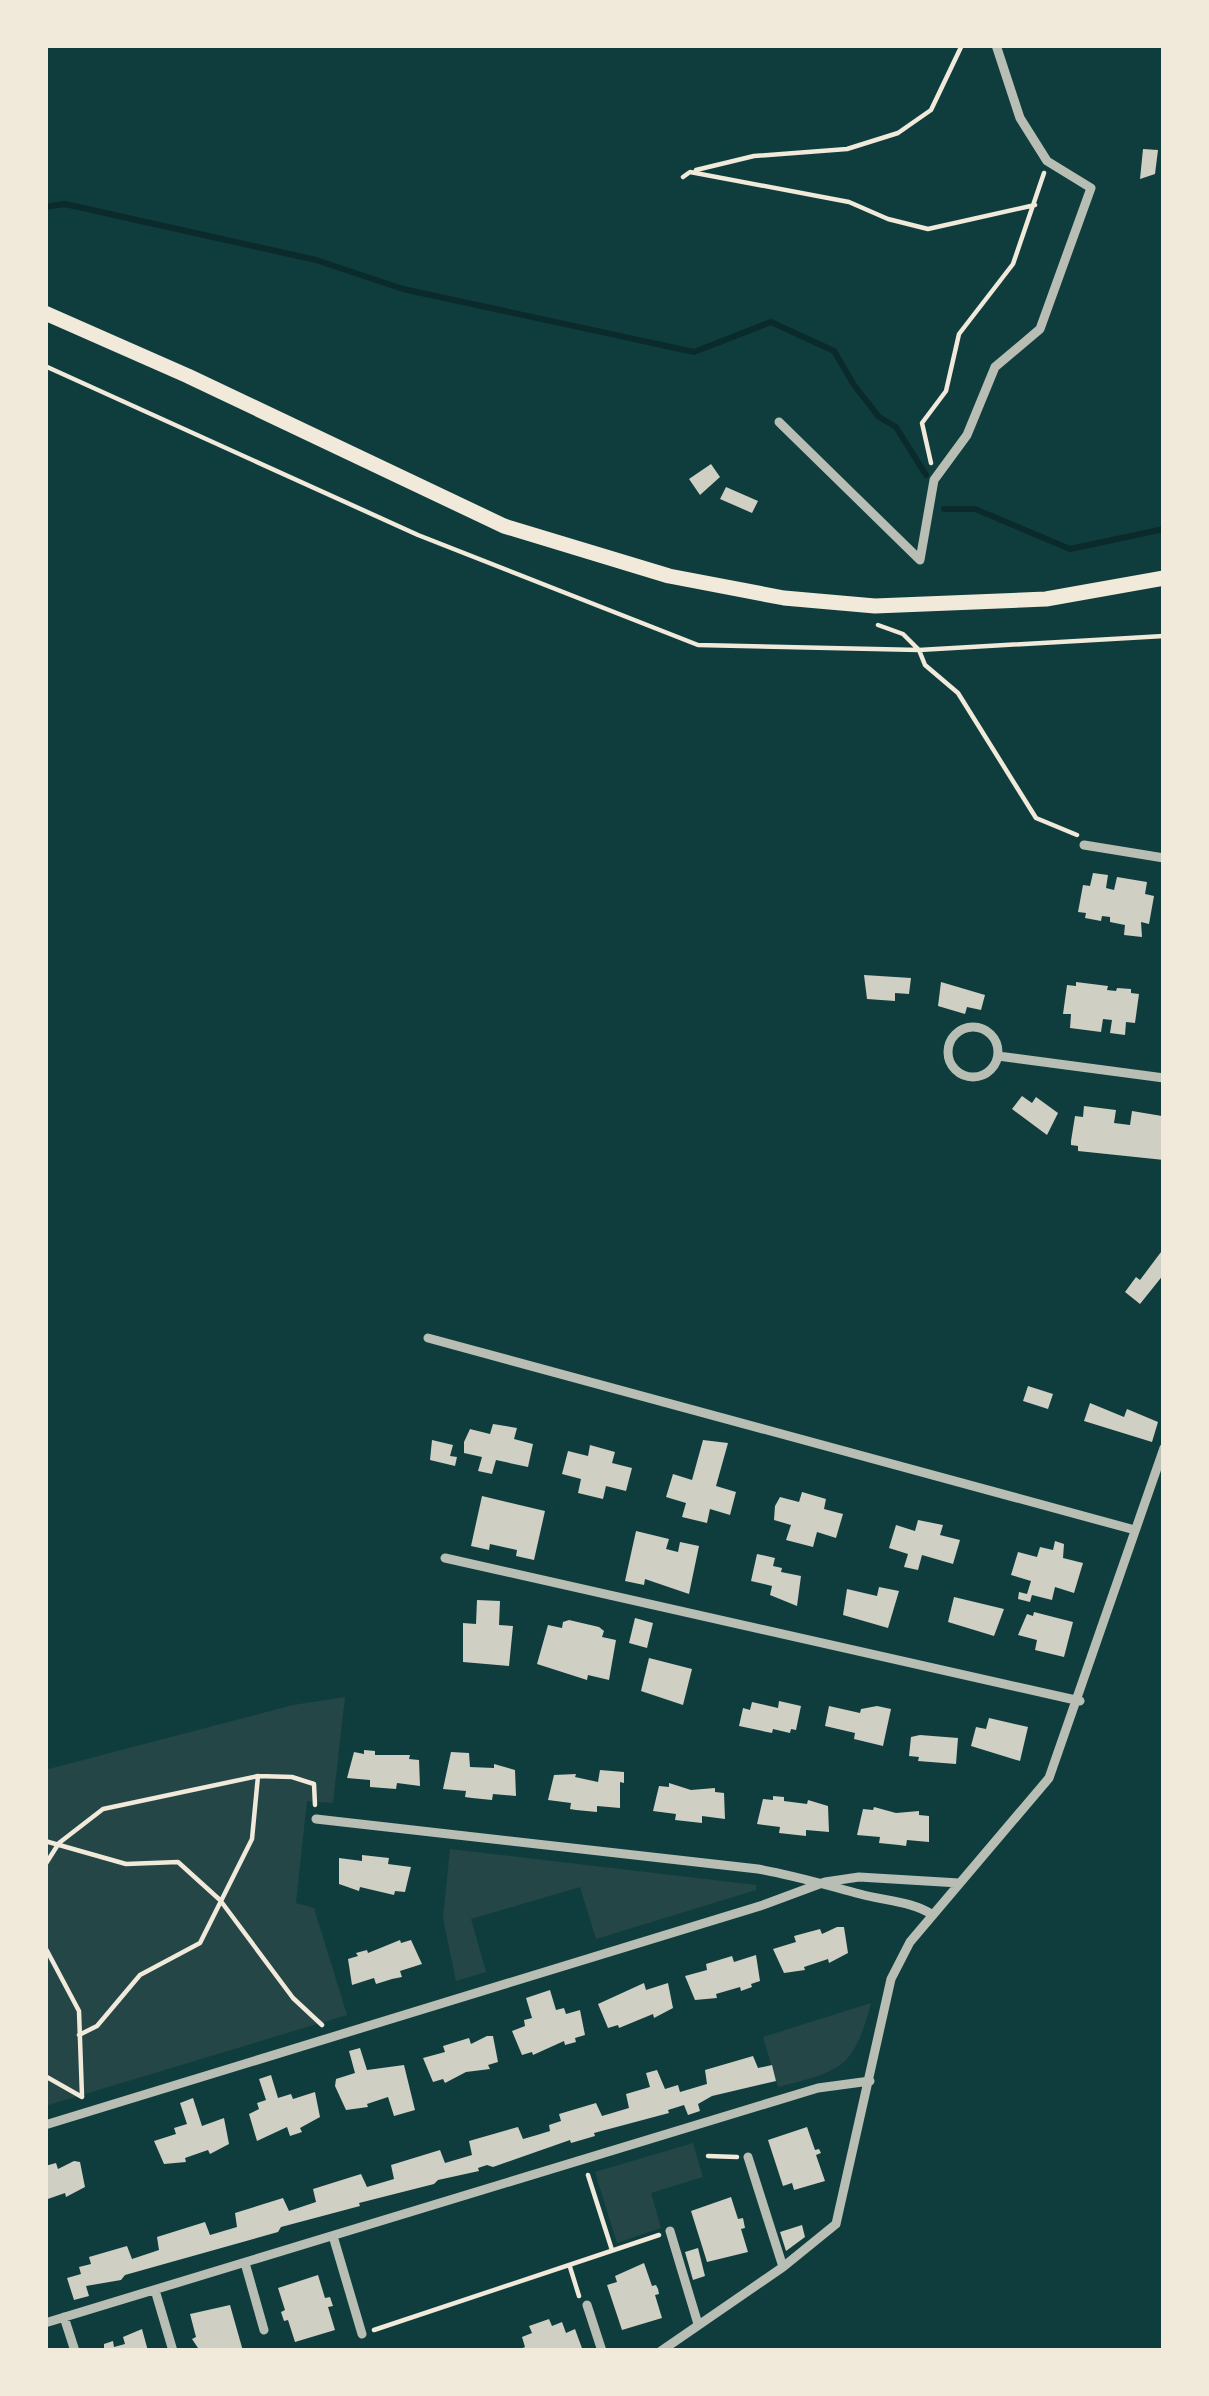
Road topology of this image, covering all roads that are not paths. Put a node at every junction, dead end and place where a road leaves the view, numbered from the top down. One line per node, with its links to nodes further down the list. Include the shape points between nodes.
1 (996, 45): 3 (street, via 1020,118 1047,161 1091,188 1040,329 995,367 967,435 934,480 920,560)
2 (45, 313): 4 (main road, via 504,526 669,577 875,606 1046,599)
3 (779, 422)
4 (1164, 578)
5 (1084, 845): 6 (street)
6 (1164, 858)
7 (998, 1056): 7 (street, via 982,1028 966,1027 949,1043 949,1061 970,1077 988,1072); 8 (street)
8 (1164, 1078)
9 (428, 1338): 11 (street)
10 (1164, 1448): 11 (street)
11 (1135, 1530): 13 (street)
12 (445, 1558): 13 (street)
13 (1079, 1700): 16 (street, via 1049,1778)
14 (316, 1819): 15 (street)
15 (825, 1882): 16 (street); 17 (street); 19 (street)
16 (959, 1883): 17 (street)
17 (933, 1915): 18 (street, via 891,1979)
18 (871, 2081): 22 (street, via 818,2088); 24 (street, via 836,2224)
19 (45, 2125)
20 (748, 2157): 24 (street)
21 (670, 2231): 29 (street)
22 (333, 2236): 23 (street); 31 (street)
23 (245, 2263): 25 (street); 30 (street)
24 (783, 2267): 29 (street)
25 (155, 2290): 27 (street); 33 (street)
26 (587, 2305): 34 (street)
27 (64, 2318): 28 (street); 32 (street)
28 (45, 2323)
29 (698, 2324): 35 (street)
30 (265, 2330)
31 (362, 2334)
32 (75, 2351)
33 (173, 2351)
34 (602, 2351)
35 (661, 2351)

